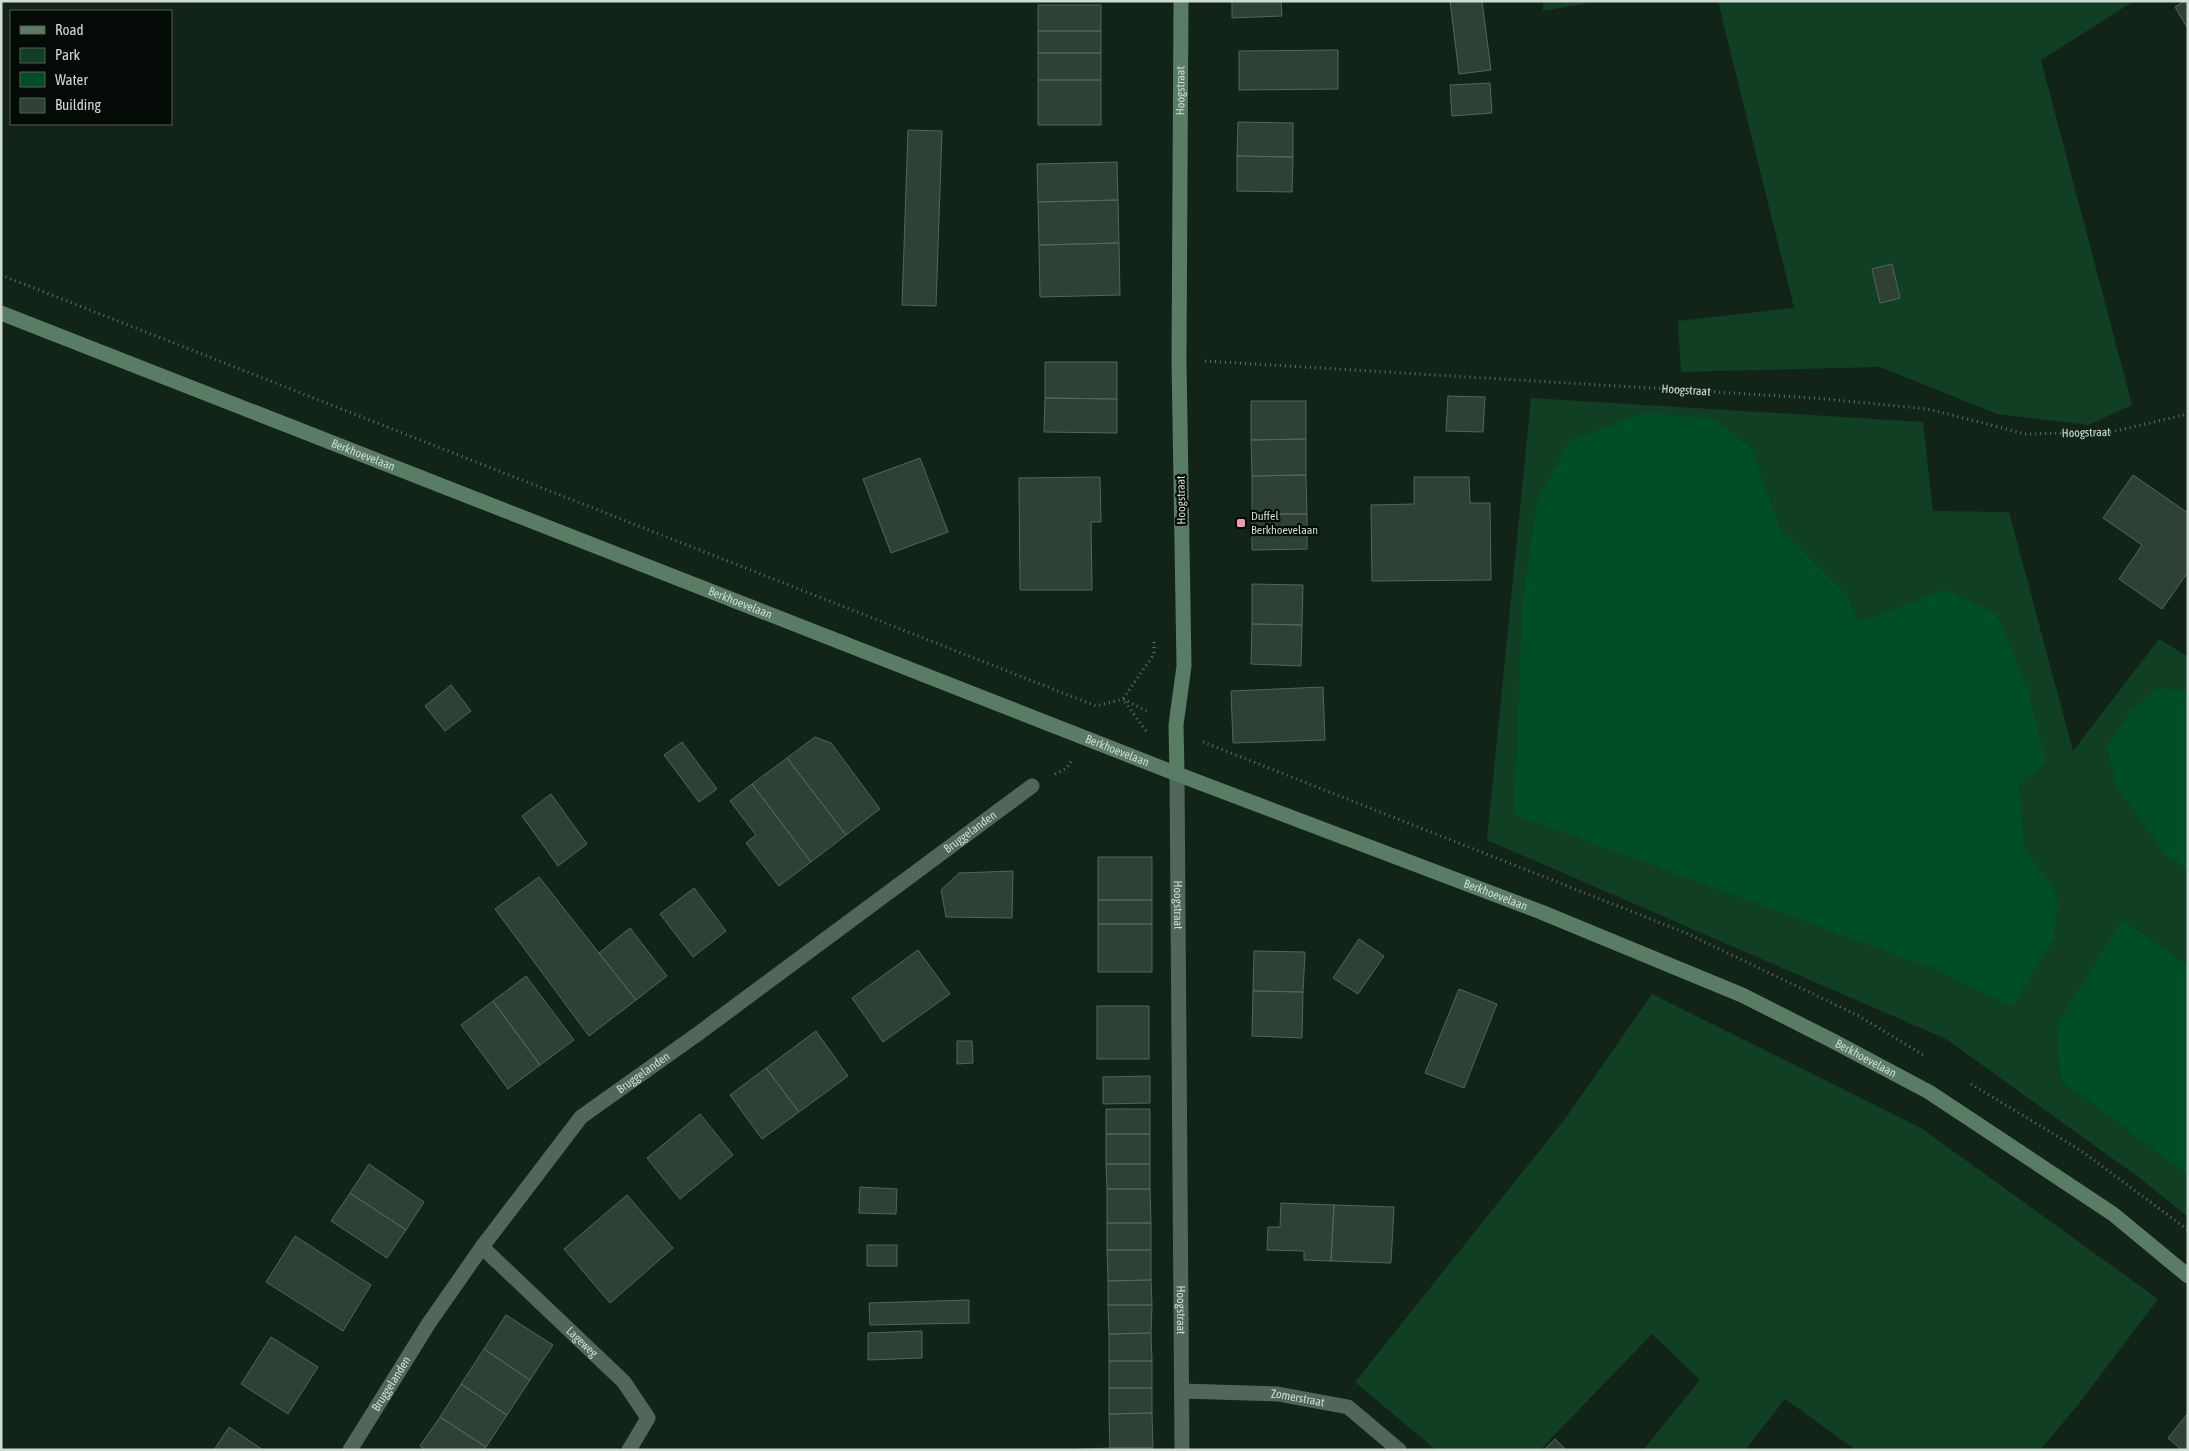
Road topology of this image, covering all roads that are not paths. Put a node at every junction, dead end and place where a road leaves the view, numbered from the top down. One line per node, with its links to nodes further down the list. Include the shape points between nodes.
1 (1181, 1): 3 (main road, Hoogstraat, via 1179,360 1184,666 1176,725)
2 (1, 313): 3 (main road, Berkhoevelaan)
3 (1177, 774): 6 (main road, Berkhoevelaan, via 1541,912 1742,995 1833,1040 1929,1092 2113,1214); 7 (street, Hoogstraat)
4 (1032, 786): 5 (street, Bruggelanden, via 582,1117)
5 (482, 1247): 8 (street, Bruggelanden, via 429,1322); 9 (street, Lageweg, via 624,1382 648,1418)
6 (2188, 1276)
7 (1182, 1391): 10 (street, Hoogstraat); 11 (street, Zomerstraat, via 1278,1394 1348,1407)
8 (350, 1450)
9 (628, 1450)
10 (1182, 1450)
11 (1399, 1450)

